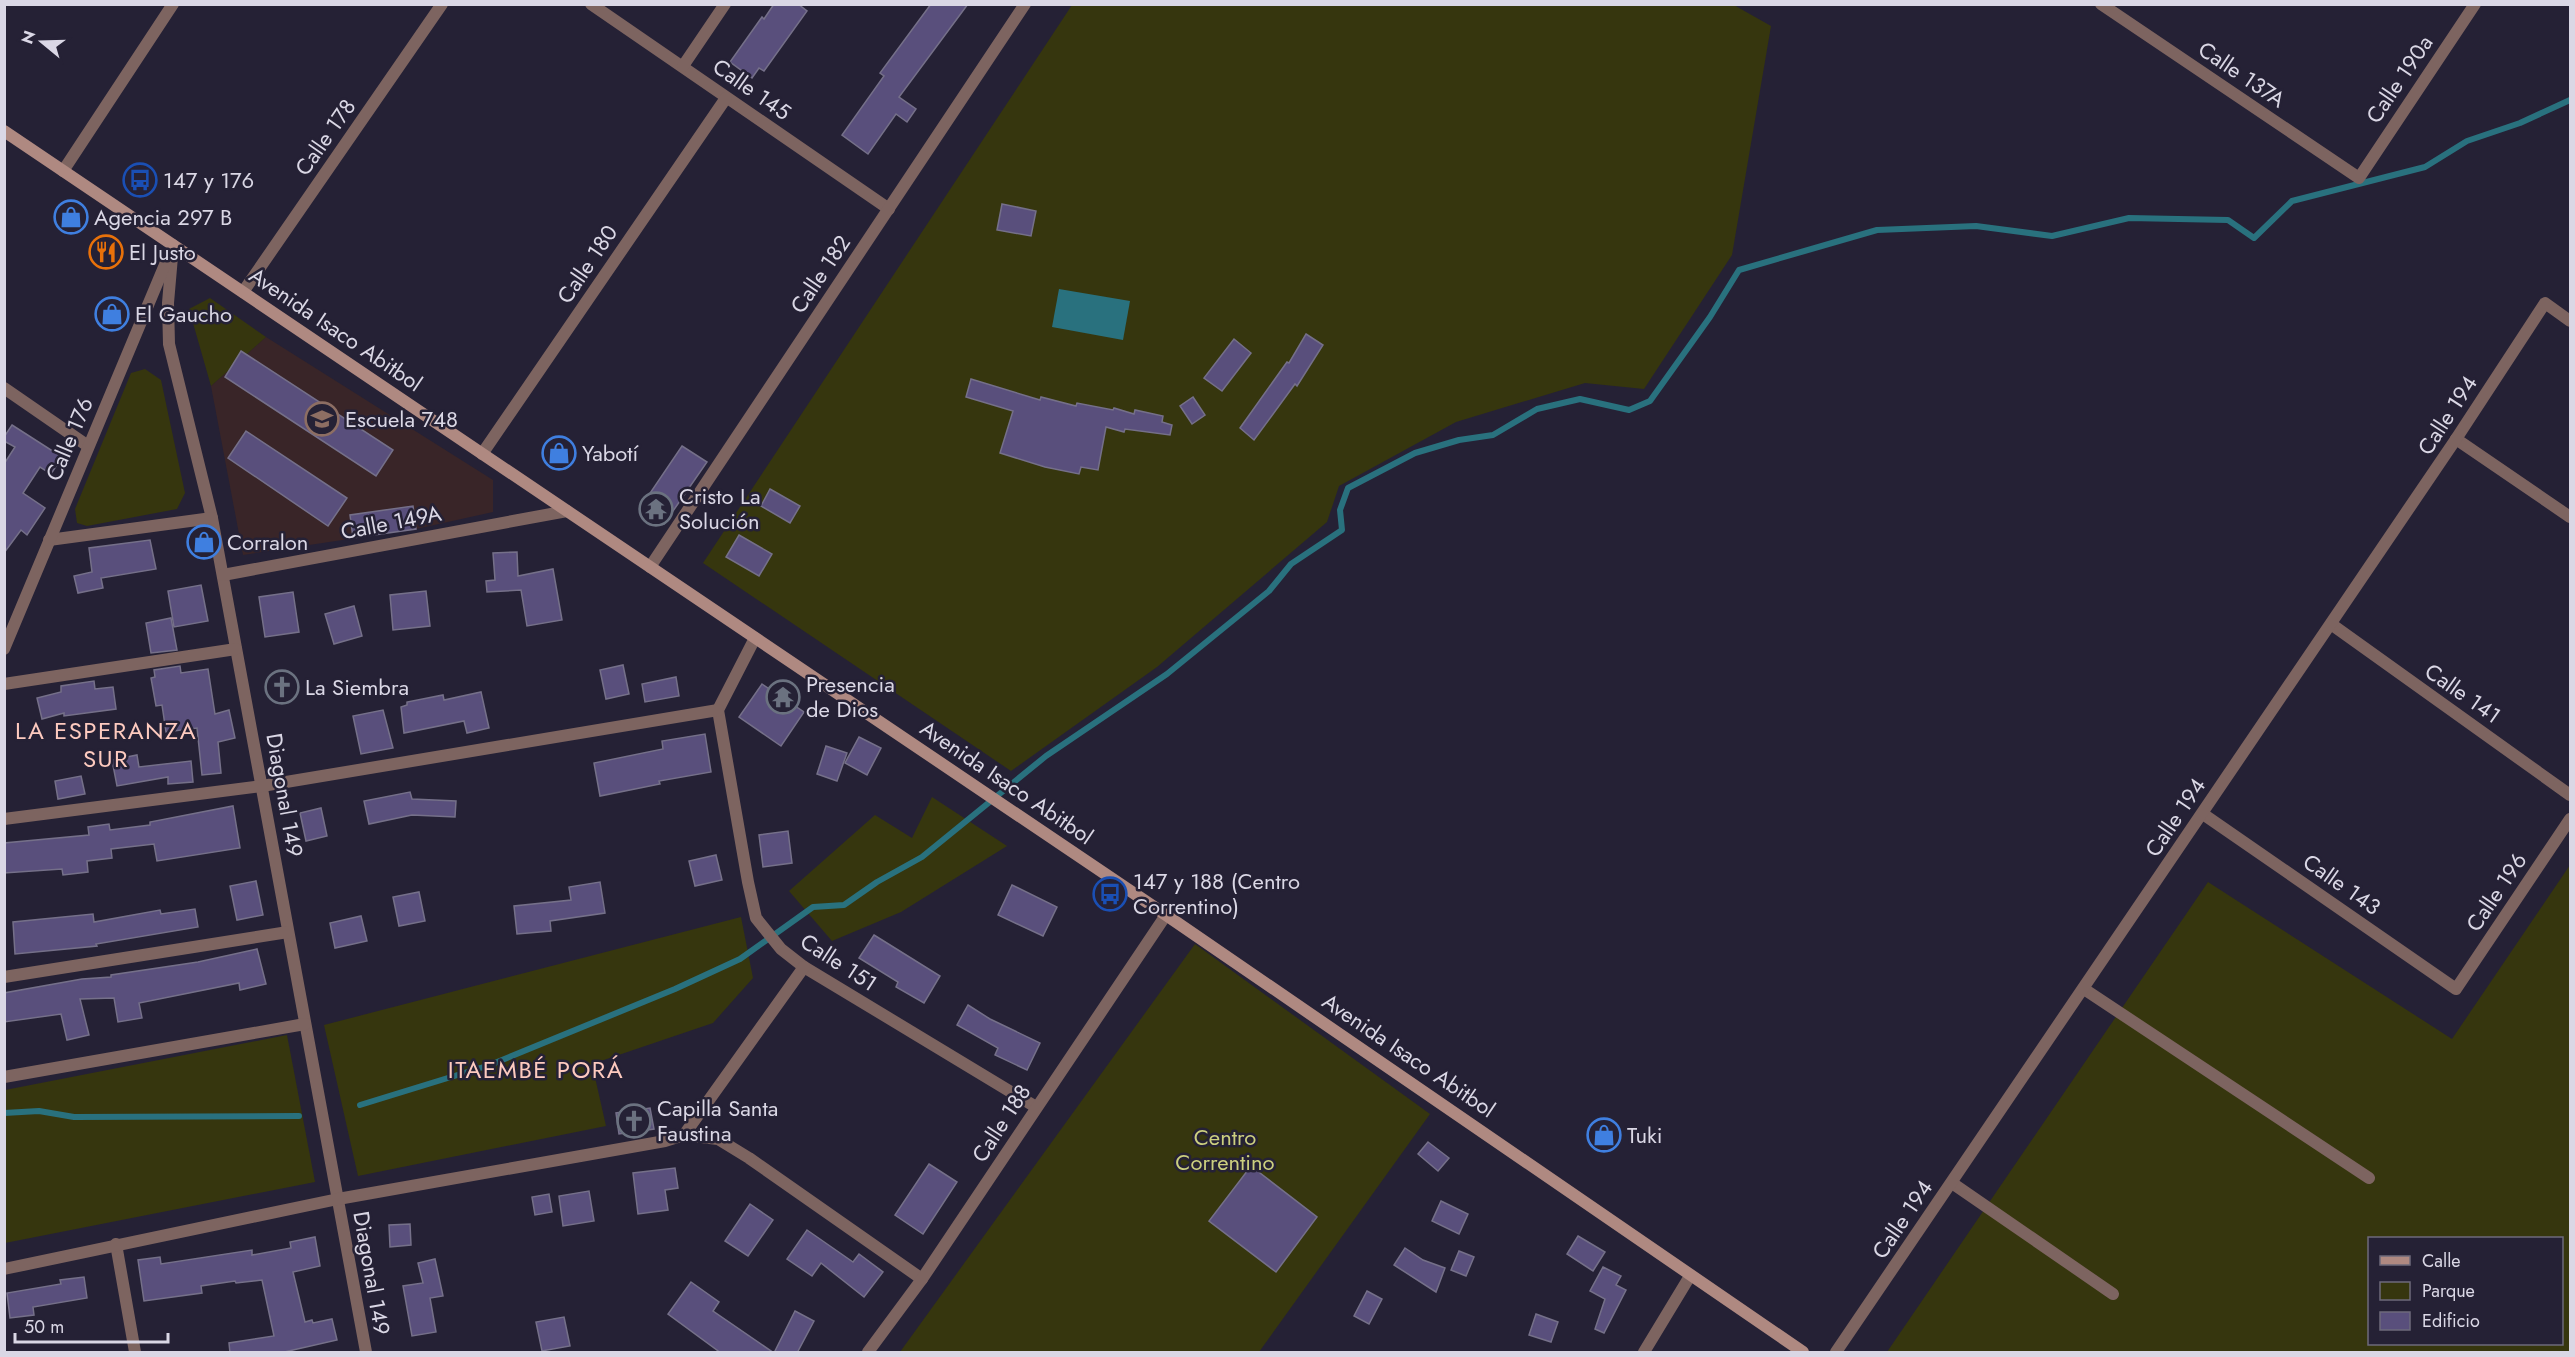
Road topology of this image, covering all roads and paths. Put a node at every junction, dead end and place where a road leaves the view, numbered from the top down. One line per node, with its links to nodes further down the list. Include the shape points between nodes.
1 (173, 4): 11 (street)
2 (442, 4): 15 (street, Calle 178)
3 (591, 4): 8 (street, Calle 145)
4 (725, 4): 8 (street)
5 (1025, 4): 13 (street, Calle 182)
6 (2101, 4): 12 (street, Calle 137A)
7 (2475, 4): 12 (street, Calle 190a)
8 (683, 66): 9 (street, Calle 145)
9 (726, 98): 13 (street, Calle 145); 20 (street, Calle 180)
10 (4, 132): 11 (main road, Avenida Isaco Abitbol)
11 (63, 171): 14 (main road, Avenida Isaco Abitbol)
12 (2359, 178)
13 (889, 209): 25 (street, Calle 182)
14 (173, 245): 15 (main road, Avenida Isaco Abitbol); 19 (street, Calle 176); 23 (street, Diagonal 149, via 168,303 170,344)
15 (243, 292): 20 (main road, Avenida Isaco Abitbol)
16 (2571, 321): 18 (street, Calle 194, via 2545,303)
17 (4, 388): 19 (street)
18 (2457, 439): 22 (street); 27 (street, Calle 194)
19 (88, 446): 24 (street, Calle 176)
20 (482, 454): 21 (main road, Avenida Isaco Abitbol)
21 (567, 511): 25 (main road, Avenida Isaco Abitbol); 26 (street, Calle 149A)
22 (2571, 517)
23 (212, 518): 24 (street); 26 (street, Diagonal 149)
24 (49, 540): 29 (street, Calle 176)
25 (650, 567): 28 (main road, Avenida Isaco Abitbol)
26 (223, 575): 30 (street, Diagonal 149)
27 (2331, 624): 34 (street, Calle 141); 35 (street, Calle 194)
28 (755, 638): 32 (street); 38 (main road, Avenida Isaco Abitbol)
29 (6, 643)
30 (237, 649): 31 (street); 33 (street, Diagonal 149)
31 (4, 684)
32 (718, 710): 33 (street); 40 (street, Calle 151, via 756,918 781,949)
33 (262, 786): 36 (street); 39 (street, Diagonal 149)
34 (2571, 795)
35 (2203, 814): 42 (street, Calle 194); 43 (street, Calle 143)
36 (4, 819)
37 (2571, 819): 43 (street, Calle 196)
38 (1166, 915): 46 (street, Calle 188); 53 (main road, Avenida Isaco Abitbol)
39 (288, 932): 41 (street); 44 (street, Diagonal 149)
40 (804, 967): 46 (street, Calle 151); 47 (street)
41 (4, 977)
42 (2084, 989): 48 (street); 49 (street, Calle 194)
43 (2456, 989)
44 (305, 1024): 45 (street); 50 (street, Diagonal 149)
45 (4, 1077)
46 (1036, 1107): 54 (street, Calle 188)
47 (684, 1135): 50 (street); 54 (street, via 718,1139 733,1148)
48 (2369, 1178)
49 (1952, 1183): 55 (street); 61 (street, Calle 194)
50 (338, 1199): 51 (street); 57 (street, Diagonal 149)
51 (116, 1244): 52 (street); 56 (street)
52 (4, 1269)
53 (1690, 1276): 59 (street); 60 (main road, Avenida Isaco Abitbol)
54 (922, 1279): 58 (street, Calle 188)
55 (2113, 1294)
56 (135, 1353)
57 (366, 1353)
58 (867, 1353)
59 (1644, 1353)
60 (1803, 1353)
61 (1836, 1353)

